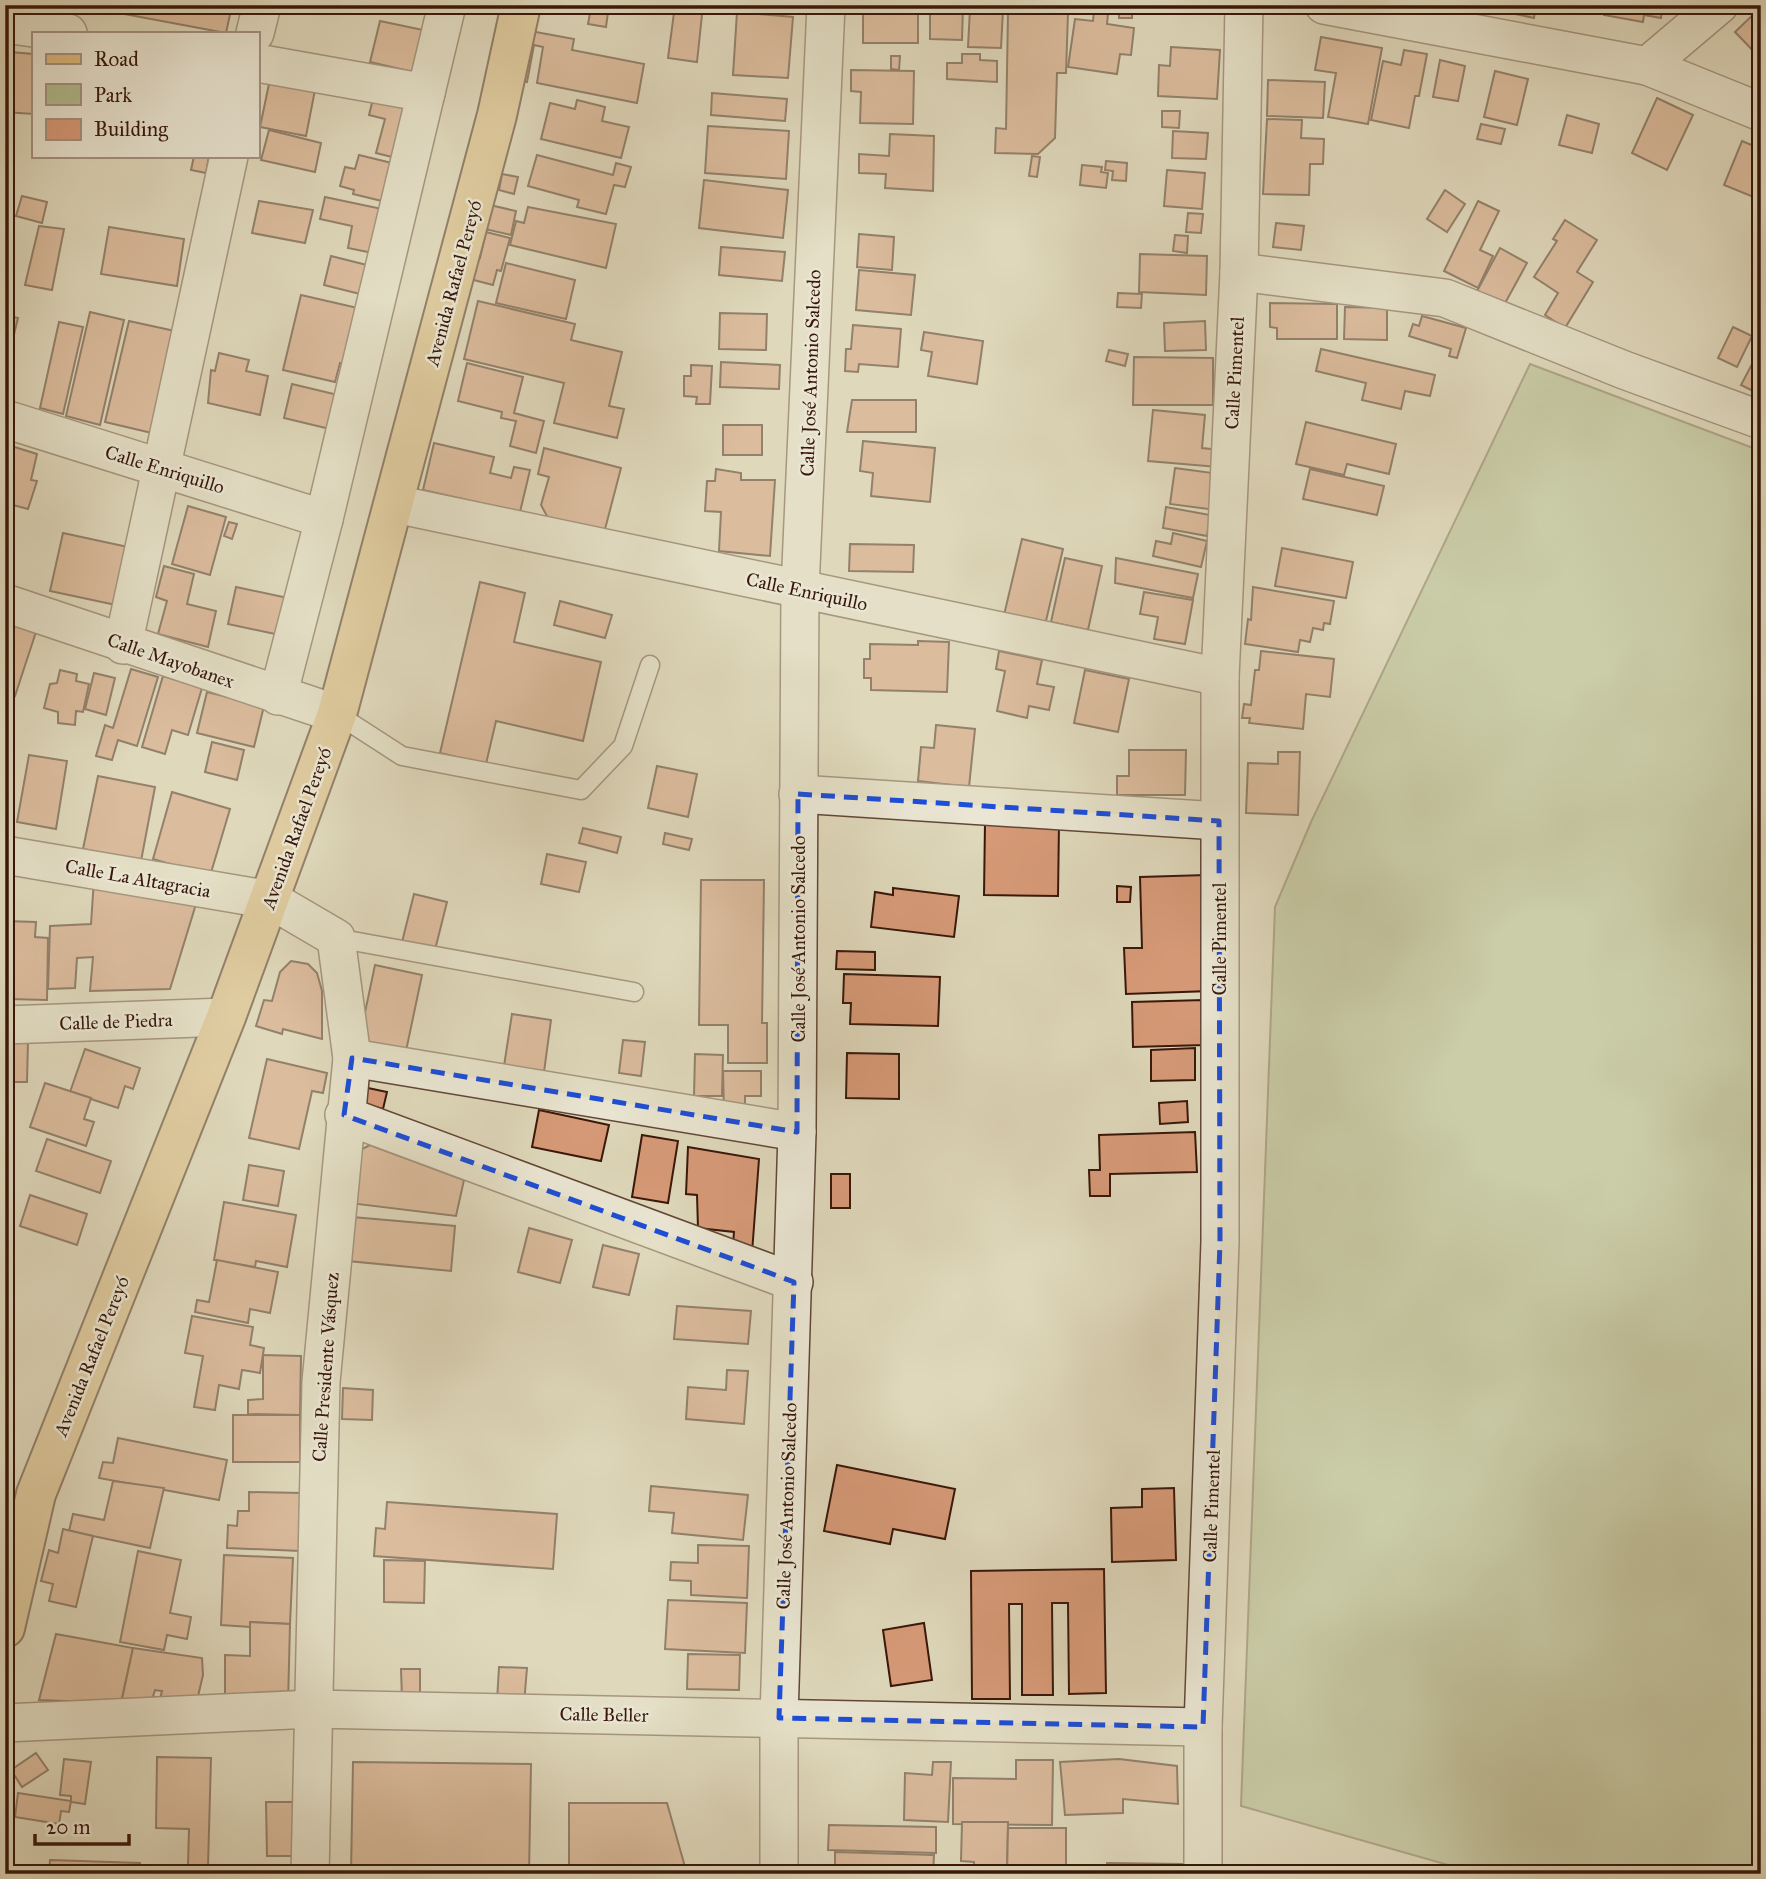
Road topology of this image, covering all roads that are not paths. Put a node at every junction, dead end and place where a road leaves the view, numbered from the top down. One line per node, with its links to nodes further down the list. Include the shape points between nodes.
1 (261, 5): 10 (street)
2 (447, 5): 13 (street)
3 (521, 5): 20 (main road, Avenida Rafael Pereyó, via 497,115)
4 (826, 5): 22 (street, Calle José Antonio Salcedo)
5 (1244, 5): 16 (street, Calle Pimentel)
6 (1324, 5): 12 (street)
7 (1719, 5): 12 (street)
8 (5, 24): 9 (street)
9 (61, 32)
10 (255, 32)
11 (259, 62): 13 (street)
12 (1647, 66): 14 (street)
13 (426, 93): 21 (street)
14 (1761, 112)
15 (229, 158): 19 (street)
16 (1239, 272): 18 (street, via 1446,298); 26 (street, Calle Pimentel)
17 (5, 419): 19 (street, Calle Enriquillo)
18 (1761, 420)
19 (162, 467): 21 (street, Calle Enriquillo); 24 (street)
20 (395, 505): 22 (street, Calle Enriquillo); 28 (main road, Avenida Rafael Pereyó)
21 (324, 519): 27 (street)
22 (800, 589): 26 (street, Calle Enriquillo); 29 (street, Calle José Antonio Salcedo)
23 (5, 603): 24 (street, Calle Mayobanex)
24 (123, 645): 27 (street, Calle Mayobanex)
25 (650, 665): 28 (lane, via 622,746 581,790 401,756)
26 (1220, 677): 30 (street, Calle Pimentel)
27 (278, 696): 28 (street, Calle Mayobanex)
28 (337, 714): 32 (main road, Avenida Rafael Pereyó)
29 (798, 794): 30 (street); 39 (street, Calle José Antonio Salcedo)
30 (1219, 821): 45 (street, Calle Pimentel, via 1220,1242)
31 (5, 855): 32 (street, Calle La Altagracia)
32 (271, 900): 33 (street); 35 (main road, Avenida Rafael Pereyó)
33 (335, 938): 34 (lane); 37 (street, Calle Presidente Vásquez)
34 (634, 992)
35 (226, 1017): 36 (street, Calle de Piedra); 41 (main road, Avenida Rafael Pereyó, via 36,1494)
36 (5, 1025)
37 (352, 1058): 38 (street, Calle Presidente Vásquez); 39 (street)
38 (344, 1115): 40 (street); 42 (street, Calle Presidente Vásquez, via 321,1382)
39 (797, 1132): 40 (street, Calle José Antonio Salcedo)
40 (794, 1282): 43 (street, Calle José Antonio Salcedo)
41 (5, 1628)
42 (312, 1709): 43 (street, Calle Beller); 44 (street, Calle Beller); 46 (street, Calle Presidente Vásquez)
43 (779, 1718): 45 (street, Calle Beller); 47 (street, Calle José Antonio Salcedo)
44 (5, 1723)
45 (1203, 1727): 48 (street, Calle Pimentel)
46 (310, 1874)
47 (779, 1874)
48 (1203, 1874)

